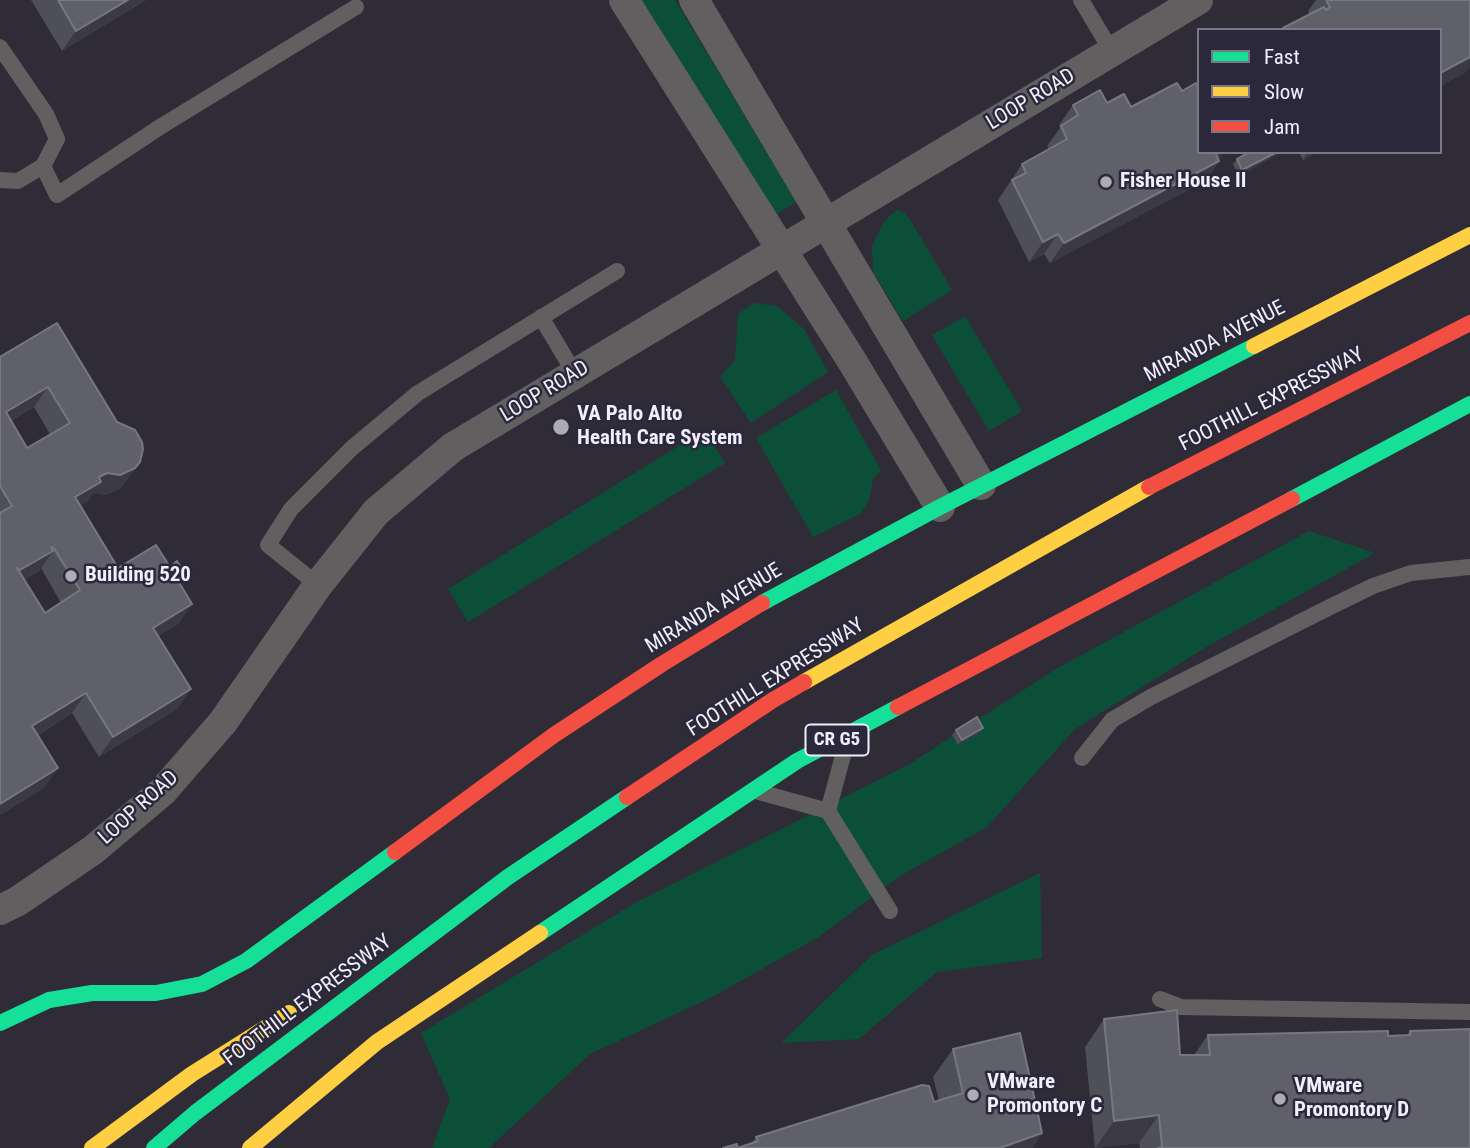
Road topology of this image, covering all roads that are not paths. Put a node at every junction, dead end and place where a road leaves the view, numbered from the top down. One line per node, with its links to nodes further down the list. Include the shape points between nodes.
1 (624, 0): 12 (street)
2 (694, 0): 10 (street)
3 (1081, 0): 7 (lane)
4 (1198, 0): 7 (street, LOOP ROAD)
5 (356, 7): 8 (lane, via 57,195)
6 (0, 47): 8 (lane, via 57,138)
7 (1112, 52): 10 (street, LOOP ROAD)
8 (43, 166): 9 (lane, via 18,181)
9 (0, 180)
10 (825, 224): 12 (street, LOOP ROAD); 18 (street)
11 (1470, 235): 18 (main road, MIRANDA AVENUE)
12 (783, 251): 16 (street, LOOP ROAD); 19 (street)
13 (617, 271): 14 (lane)
14 (541, 317): 16 (lane); 21 (lane, via 418,393 352,448 292,509 268,545)
15 (1470, 323): 26 (main road, FOOTHILL EXPRESSWAY, via 1114,505 773,700)
16 (575, 374): 21 (street, LOOP ROAD, via 453,447 376,512)
17 (1470, 404): 22 (main road, CR G5)
18 (981, 485): 19 (main road, MIRANDA AVENUE)
19 (940, 506): 33 (main road, MIRANDA AVENUE, via 786,589 662,664 554,735 246,961 202,984 156,993 92,993 49,1000)
20 (1470, 567): 23 (lane, via 1411,573 1332,606 1112,720)
21 (318, 585): 27 (street, LOOP ROAD, via 223,722 163,791 93,850)
22 (849, 733): 24 (main road, CR G5); 25 (lane)
23 (1082, 758)
24 (753, 790): 25 (lane); 36 (main road, CR G5, via 377,1042)
25 (828, 811): 28 (lane)
26 (508, 877): 29 (main road); 35 (main road, FOOTHILL EXPRESSWAY, via 205,1104)
27 (0, 910)
28 (890, 911)
29 (356, 972)
30 (1160, 999): 32 (lane, via 1181,1007)
31 (297, 1008): 34 (main road, via 192,1074)
32 (1470, 1012)
33 (0, 1023)
34 (92, 1148)
35 (154, 1148)
36 (250, 1148)

